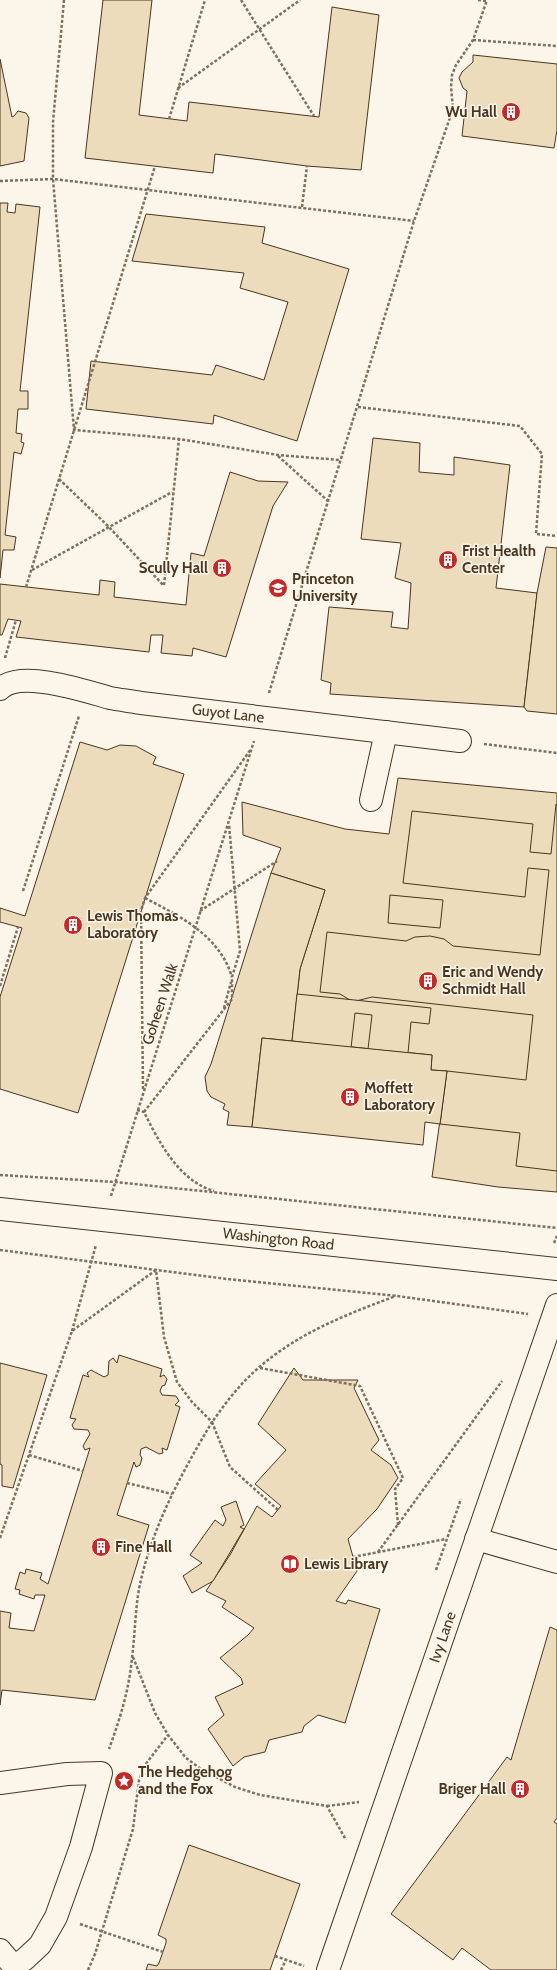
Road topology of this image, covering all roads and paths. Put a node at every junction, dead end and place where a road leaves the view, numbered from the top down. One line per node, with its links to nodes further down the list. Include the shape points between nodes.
1 (64, 0): 15 (path, via 53,122)
2 (205, 0): 10 (path)
3 (241, 0): 7 (path)
4 (300, 0): 7 (path)
5 (478, 0): 6 (path)
6 (487, 1): 8 (path, Goheen Walk)
7 (259, 30): 10 (path); 11 (path)
8 (473, 40): 9 (path); 19 (path, Goheen Walk, via 452,75 453,109)
9 (557, 46)
10 (178, 88): 12 (path)
11 (314, 116)
12 (169, 119)
13 (155, 166): 17 (path)
14 (307, 166): 18 (path)
15 (53, 179): 16 (path); 17 (path); 21 (path)
16 (0, 181)
17 (147, 191): 18 (path); 21 (path)
18 (302, 207): 19 (path)
19 (414, 221): 20 (path, Goheen Walk)
20 (358, 407): 24 (path, Goheen Walk); 29 (path, via 520,426 542,454 536,534)
21 (74, 430): 22 (path); 25 (path)
22 (179, 439): 23 (path); 26 (path)
23 (278, 455): 24 (path); 27 (path)
24 (340, 460): 27 (path, Goheen Walk)
25 (60, 479): 28 (path); 30 (path)
26 (172, 492): 28 (path); 28 (path, via 164,586)
27 (328, 501): 36 (path, Goheen Walk)
28 (108, 526): 30 (path)
29 (557, 536)
30 (32, 570): 31 (path)
31 (26, 587)
32 (16, 620): 33 (path)
33 (4, 662)
34 (0, 689): 35 (street, Guyot Lane, via 13,682 25,681)
35 (87, 691): 36 (street, Guyot Lane, via 141,703); 45 (path)
36 (262, 717): 37 (street, Guyot Lane); 39 (path, Goheen Walk)
37 (386, 732): 38 (street, Guyot Lane); 41 (street)
38 (460, 741): 40 (path)
39 (253, 746): 42 (path, Goheen Walk); 46 (path)
40 (557, 753)
41 (371, 800)
42 (228, 823): 44 (path); 47 (path, Goheen Walk)
43 (277, 861): 44 (path)
44 (235, 889): 47 (path); 50 (path, via 240,951)
45 (23, 891)
46 (145, 898): 49 (path); 53 (path, via 141,911)
47 (200, 911): 49 (path, Goheen Walk)
48 (18, 927): 51 (path)
49 (195, 928): 50 (path, via 219,949 227,961); 53 (path, Goheen Walk)
50 (232, 977): 52 (path); 52 (path, via 232,999)
51 (0, 986)
52 (224, 1009): 55 (path)
53 (143, 1092): 54 (path, Goheen Walk)
54 (137, 1110): 55 (path); 57 (path, Goheen Walk)
55 (144, 1112): 58 (path, via 158,1139 177,1165 198,1185)
56 (0, 1175): 57 (path)
57 (115, 1182): 58 (path)
58 (220, 1193): 60 (path)
59 (0, 1209): 63 (street, Washington Road)
60 (557, 1228)
61 (0, 1250): 62 (path)
62 (92, 1262): 64 (path); 68 (path)
63 (557, 1269)
64 (156, 1270): 65 (path); 68 (path); 71 (path, via 164,1337 177,1382)
65 (397, 1296): 67 (path, via 530,1314); 69 (path, via 338,1318 311,1332 287,1346)
66 (557, 1305): 80 (street, Ivy Lane)
67 (532, 1309)
68 (72, 1331): 72 (path)
69 (259, 1368): 71 (path, via 234,1392); 77 (path, via 360,1386 403,1478 395,1489)
70 (503, 1380): 77 (path)
71 (212, 1422): 75 (path); 76 (path, via 230,1467)
72 (29, 1454): 73 (path); 78 (path)
73 (83, 1471)
74 (127, 1483): 75 (path)
75 (172, 1494): 84 (path, via 140,1587)
76 (278, 1510)
77 (398, 1525): 81 (path)
78 (0, 1538)
79 (446, 1539): 81 (path)
80 (476, 1539): 83 (street); 101 (street, Ivy Lane)
81 (378, 1552): 82 (path)
82 (353, 1557)
83 (557, 1562)
84 (132, 1657): 85 (path, via 155,1713); 86 (path, via 126,1698)
85 (168, 1735): 89 (path, via 186,1758 201,1769 235,1786 260,1795); 92 (path, via 145,1765 139,1780 133,1829)
86 (101, 1773): 87 (street, via 67,1774); 91 (street, via 81,1847)
87 (0, 1783)
88 (364, 1802): 89 (path)
89 (327, 1806): 90 (path)
90 (347, 1842)
91 (56, 1917): 92 (path); 98 (street, via 40,1945)
92 (102, 1932): 94 (path); 99 (path)
93 (0, 1950): 98 (street)
94 (163, 1952)
95 (275, 1956): 96 (path)
96 (286, 1960): 97 (path); 100 (path)
97 (306, 1967)
98 (16, 1968)
99 (88, 1970)
100 (282, 1970)
101 (328, 1970)

